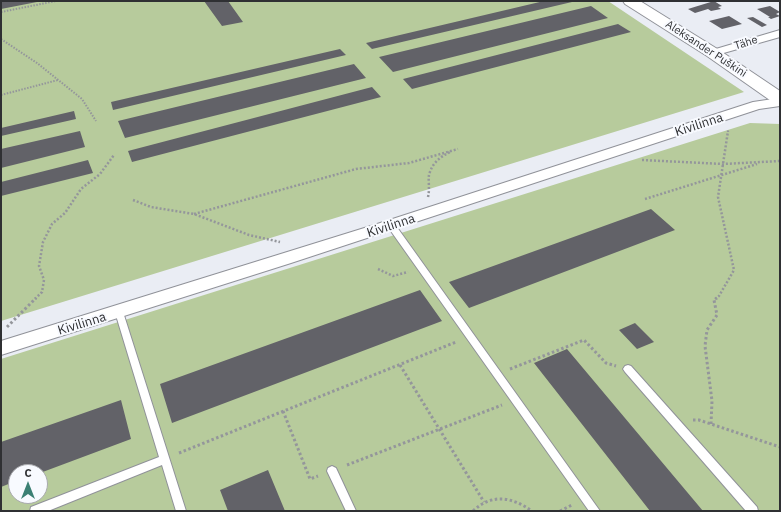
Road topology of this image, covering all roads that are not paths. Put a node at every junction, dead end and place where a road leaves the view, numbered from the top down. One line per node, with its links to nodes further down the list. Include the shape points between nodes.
1 (630, 1): 3 (main road, Aleksander Puškini)
2 (780, 33): 3 (street, Tähe)
3 (713, 53): 4 (main road, Aleksander Puškini)
4 (780, 99)
5 (780, 102): 6 (street, Kivilinna, via 757,105)
6 (391, 226): 7 (street, Kivilinna); 15 (lane)
7 (118, 312): 8 (street, Kivilinna); 10 (lane)
8 (1, 348)
9 (628, 369): 16 (lane)
10 (165, 459): 12 (lane); 13 (lane)
11 (332, 471): 14 (lane)
12 (35, 511)
13 (181, 511)
14 (352, 511)
15 (595, 511)
16 (753, 511)

